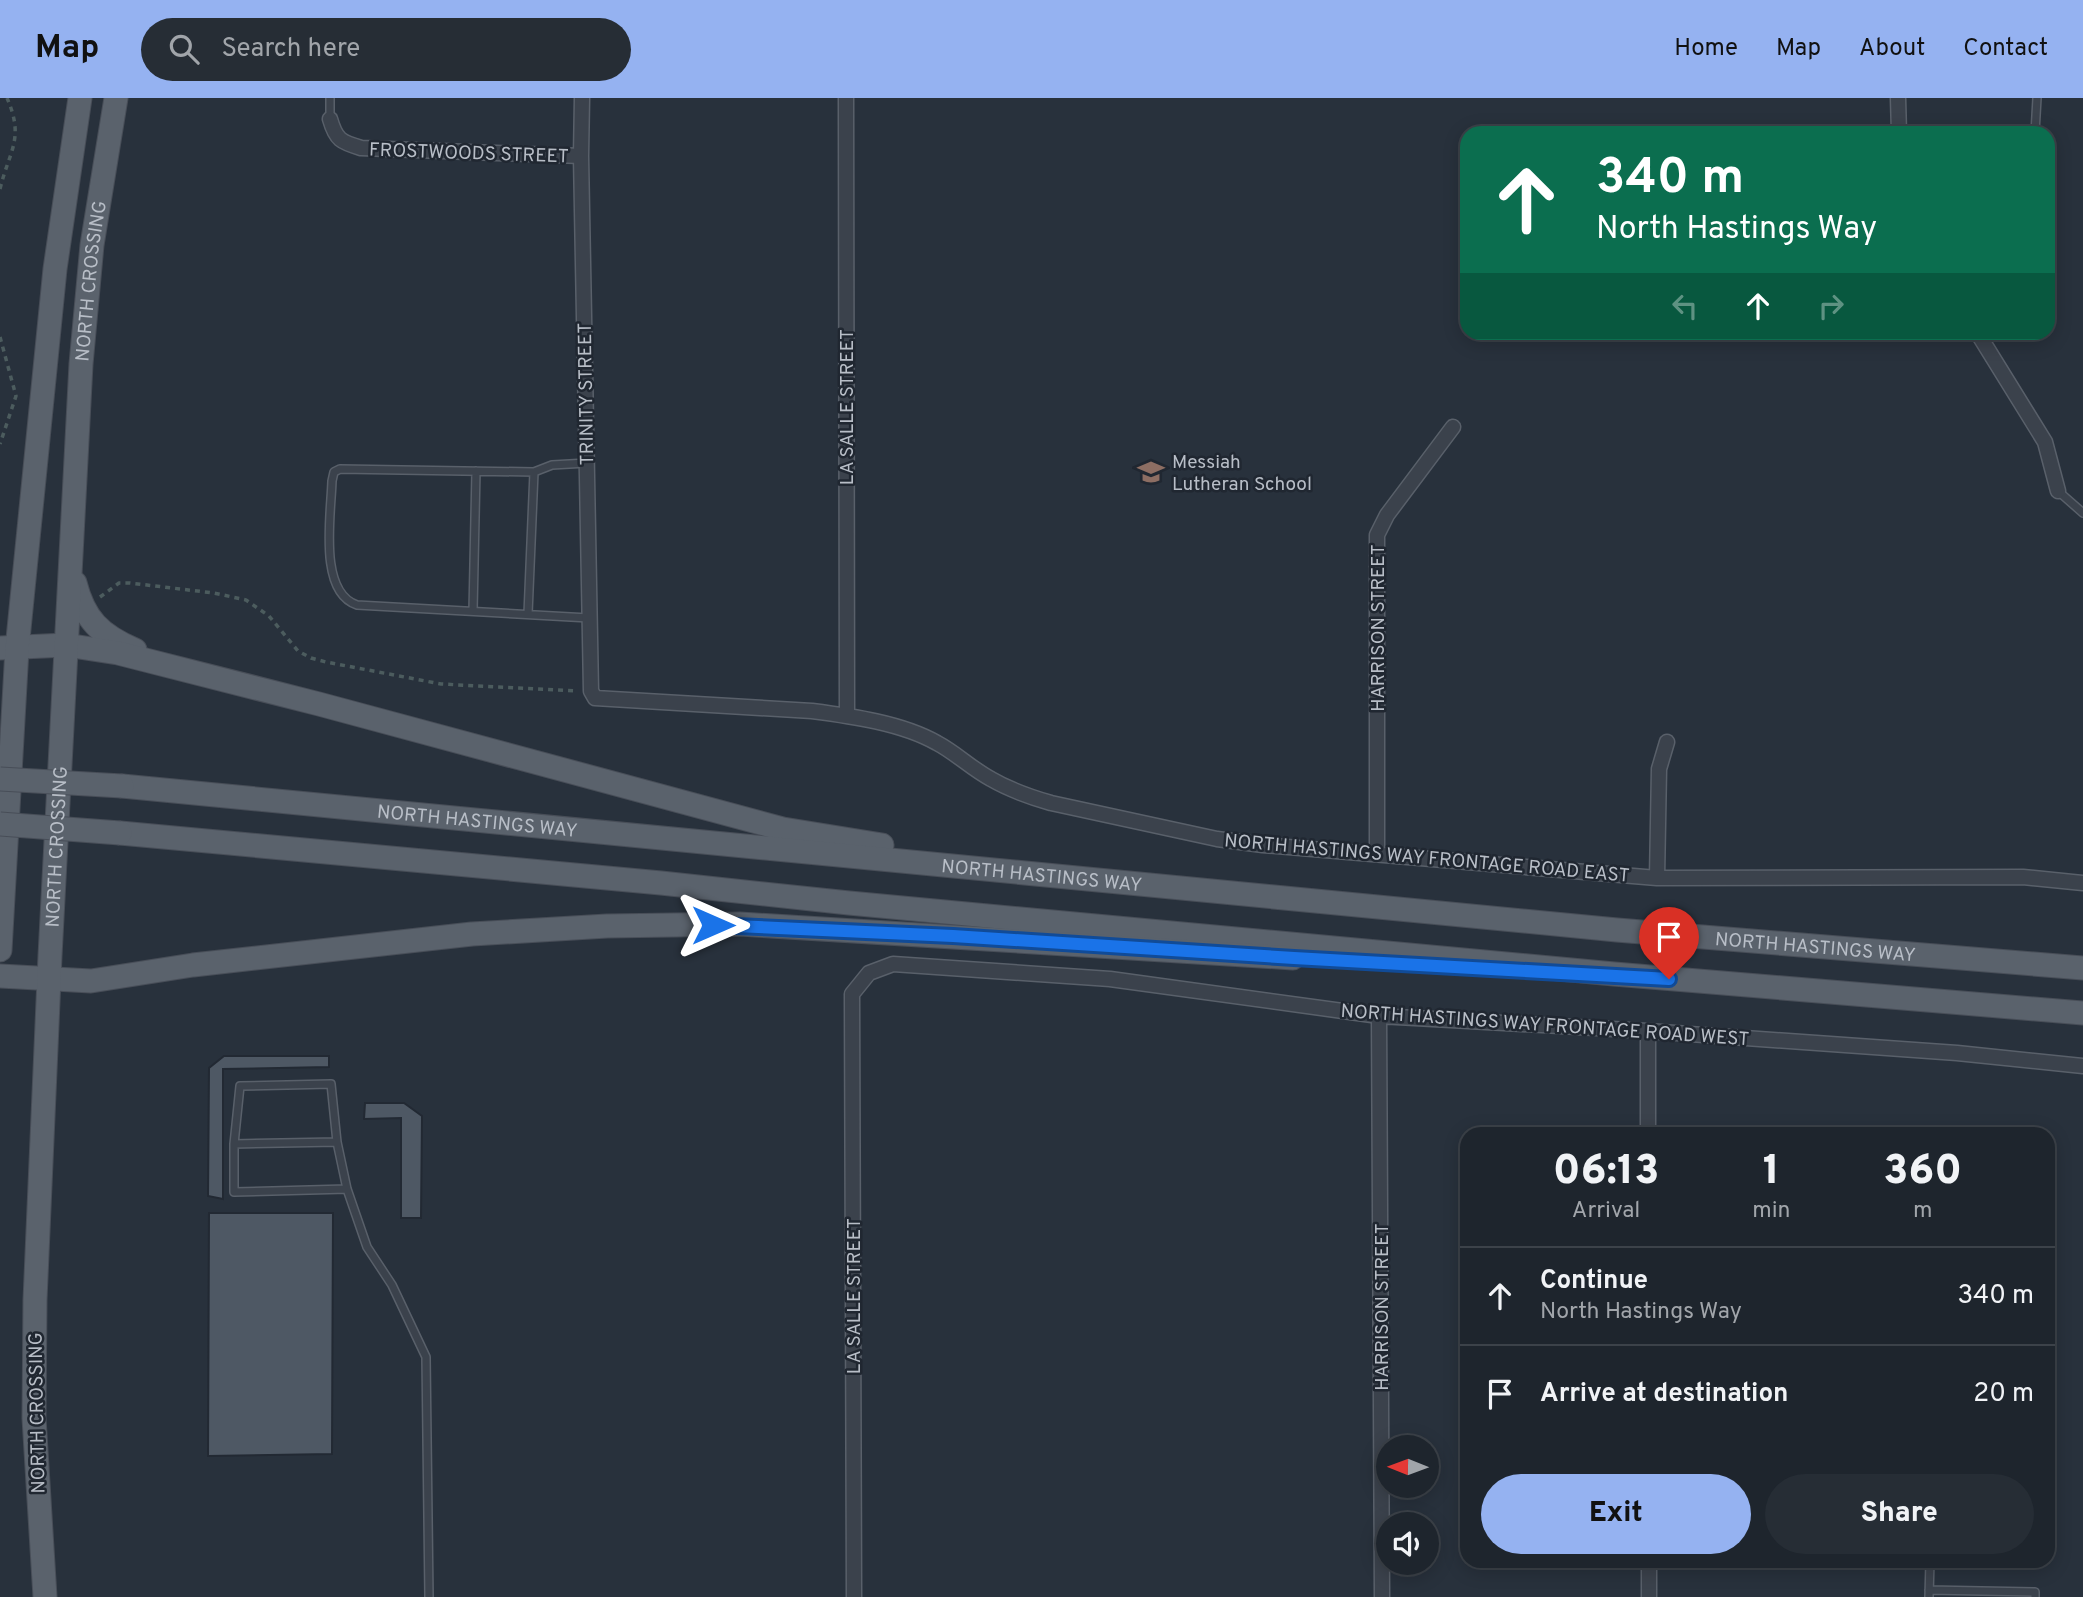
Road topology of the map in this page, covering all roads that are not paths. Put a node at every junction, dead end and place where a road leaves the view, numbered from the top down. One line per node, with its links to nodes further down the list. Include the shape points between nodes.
1 (80, 98): 24 (main road, NORTH CROSSING)
2 (116, 98): 19 (main road, NORTH CROSSING, via 92,245)
3 (330, 98): 8 (lane)
4 (582, 98): 11 (street, TRINITY STREET)
5 (846, 98): 27 (street, LA SALLE STREET)
6 (1898, 98): 9 (street)
7 (2037, 98): 10 (lane)
8 (330, 119): 11 (street, FROSTWOODS STREET, via 342,142 361,148)
9 (1899, 126)
10 (2035, 126)
11 (581, 156): 14 (street, TRINITY STREET)
12 (1982, 340): 17 (street, via 2045,442)
13 (1453, 427): 31 (street, HARRISON STREET, via 1377,535)
14 (587, 463): 16 (lane, via 552,465); 22 (street, TRINITY STREET)
15 (476, 471): 16 (lane); 20 (lane); 20 (lane, via 334,472 330,547 330,568 338,591 348,602)
16 (534, 472): 21 (lane)
17 (2058, 491): 18 (lane)
18 (2083, 513)
19 (70, 565): 23 (main road, NORTH CROSSING); 25 (main road, via 81,607 105,633)
20 (473, 611): 21 (lane)
21 (528, 614): 22 (lane)
22 (589, 618): 26 (street, TRINITY STREET)
23 (66, 645): 24 (main road); 25 (main road); 39 (main road, NORTH CROSSING)
24 (8, 649): 35 (main road, NORTH CROSSING)
25 (183, 670): 34 (main road, via 783,830)
26 (591, 691): 27 (street, NORTH HASTINGS WAY FRONTAGE ROAD EAST, via 599,700)
27 (847, 716): 31 (street, NORTH HASTINGS WAY FRONTAGE ROAD EAST, via 912,731 989,779 1051,803 1217,839)
28 (1667, 742): 32 (street, via 1659,769)
29 (0, 779): 34 (main road, NORTH HASTINGS WAY, bridge, via 122,786)
30 (0, 824): 37 (main road, bridge)
31 (1377, 854): 32 (street, NORTH HASTINGS WAY FRONTAGE ROAD EAST)
32 (1657, 878): 33 (street, NORTH HASTINGS WAY FRONTAGE ROAD EAST, via 2023,877)
33 (2083, 883)
34 (1221, 892): 36 (main road, NORTH HASTINGS WAY)
35 (0, 950)
36 (2083, 968)
37 (1614, 974): 39 (main road, via 740,924 472,934 91,981); 41 (main road)
38 (0, 976): 39 (main road)
39 (49, 978): 52 (main road, NORTH CROSSING, via 34,1405)
40 (852, 995): 42 (street, NORTH HASTINGS WAY FRONTAGE ROAD WEST, via 869,973 893,964 1110,979); 54 (street, LA SALLE STREET)
41 (2083, 1013)
42 (1379, 1016): 43 (street, NORTH HASTINGS WAY FRONTAGE ROAD WEST); 55 (street, HARRISON STREET)
43 (1648, 1031): 44 (street, NORTH HASTINGS WAY FRONTAGE ROAD WEST); 45 (street)
44 (2083, 1066)
45 (1648, 1127)
46 (337, 1142): 47 (lane); 47 (lane, via 331,1084 318,1084 240,1086); 48 (lane)
47 (234, 1144): 48 (lane, via 234,1192)
48 (347, 1189): 53 (lane, via 367,1247 392,1285 426,1357)
49 (1649, 1568): 56 (street)
50 (1930, 1568): 51 (lane)
51 (1929, 1594): 57 (lane, via 2035,1592)
52 (45, 1597)
53 (429, 1597)
54 (854, 1597)
55 (1381, 1597)
56 (1649, 1597)
57 (2035, 1597)

